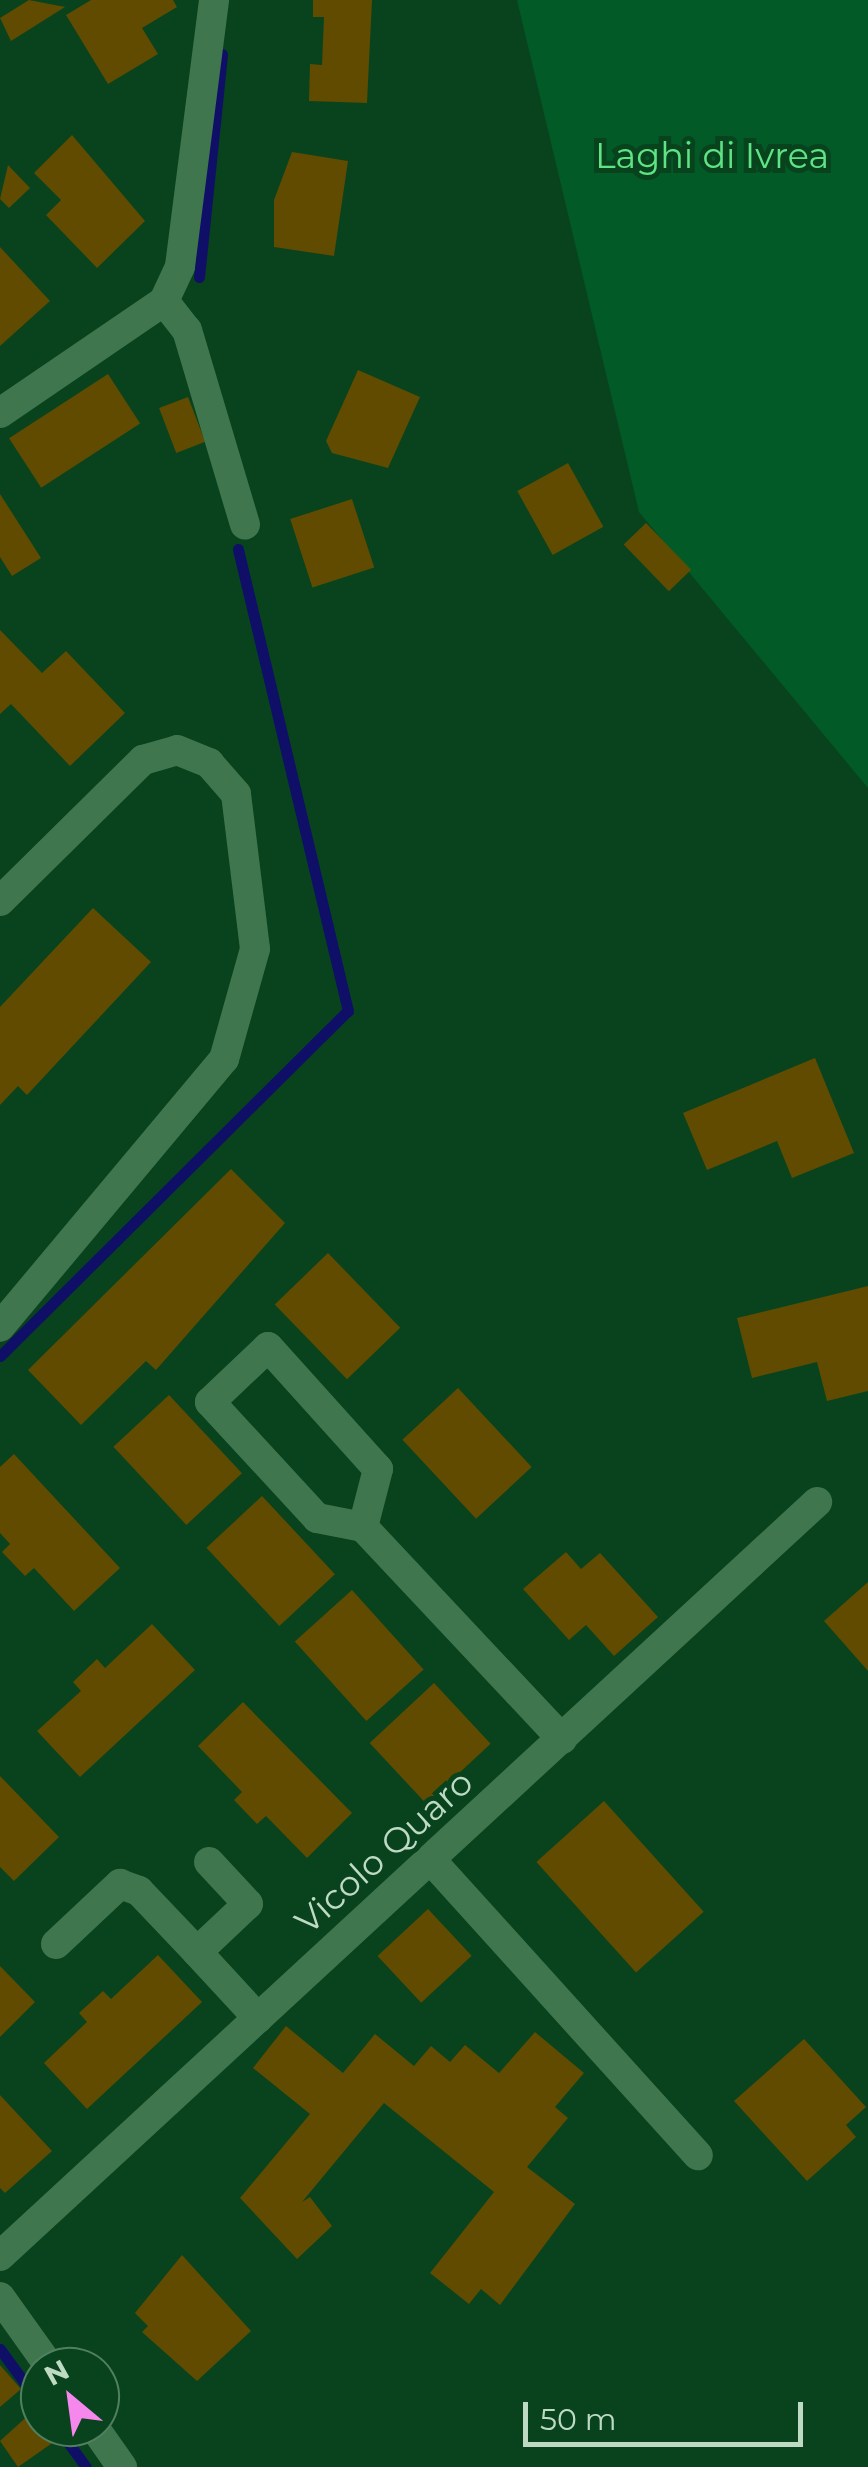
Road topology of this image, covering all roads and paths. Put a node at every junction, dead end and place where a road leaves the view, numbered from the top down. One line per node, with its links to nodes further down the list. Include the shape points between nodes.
1 (214, 0): 2 (street, via 180,266)
2 (164, 301): 3 (street); 4 (street, via 187,330)
3 (0, 413)
4 (245, 525)
5 (0, 901): 6 (street, via 143,760 177,750 210,764 236,794 255,950 224,1059)
6 (0, 1327)
7 (817, 1502): 9 (street, Vicolo Quaro)
8 (364, 1527): 8 (street, via 317,1518 210,1402 268,1347 378,1469); 9 (street)
9 (562, 1739): 10 (street, Vicolo Quaro)
10 (431, 1860): 14 (street, Vicolo Quaro); 15 (street)
11 (209, 1862): 13 (street, via 248,1904)
12 (56, 1944): 13 (street, via 120,1884 140,1891)
13 (197, 1952): 14 (street)
14 (258, 2018): 16 (street, Vicolo Quaro)
15 (698, 2156)
16 (0, 2256)
17 (0, 2297): 18 (street)
18 (36, 2347)

